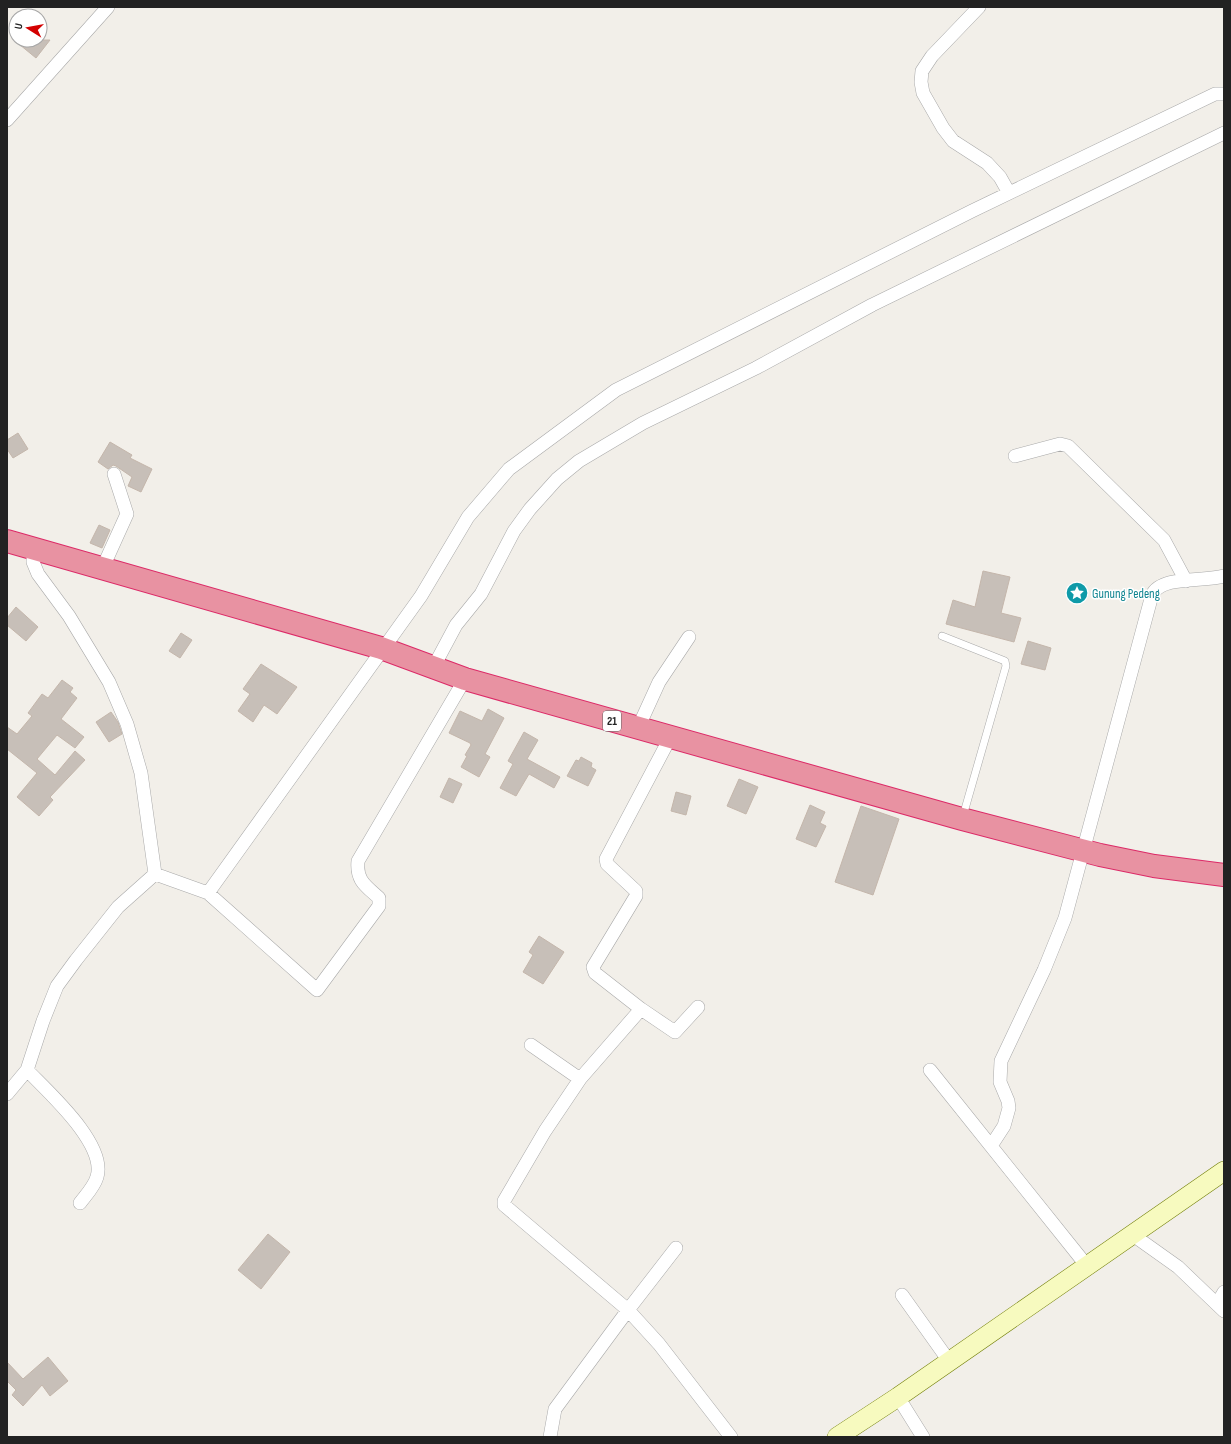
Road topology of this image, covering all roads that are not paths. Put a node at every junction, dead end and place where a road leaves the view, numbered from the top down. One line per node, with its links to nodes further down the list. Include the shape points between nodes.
1 (108, 7): 4 (street)
2 (979, 7): 6 (street, via 932,56 922,71 921,82 923,93 953,141 987,163)
3 (1224, 94): 6 (street, via 1215,94)
4 (7, 120)
5 (1224, 133): 17 (street, via 866,309 756,368 643,423 579,461 557,479 530,509 514,532 480,594 456,625)
6 (1009, 193): 16 (street, via 616,390 509,468 468,517 421,596)
7 (1015, 456): 13 (street, via 1060,444 1068,446 1164,540)
8 (114, 474): 11 (street, via 127,514)
9 (7, 541): 10 (highway, 21)
10 (32, 549): 11 (highway, 21); 23 (street, via 33,562 38,574 69,616 109,682 127,724 141,773)
11 (103, 567): 16 (highway, 21)
12 (1224, 576): 13 (street)
13 (1186, 581): 22 (street, via 1158,587 1152,595)
14 (942, 636): 21 (lane, via 1000,659 1006,666)
15 (689, 637): 19 (street, via 659,682)
16 (381, 648): 17 (highway, 21); 25 (street)
17 (433, 668): 18 (highway, 21)
18 (465, 679): 19 (highway, 21); 25 (street, via 358,861 357,871 360,880 379,898 380,906 317,990)
19 (638, 728): 20 (highway, 21)
20 (670, 738): 21 (highway, 21); 27 (street, via 606,859 607,864 636,891 636,896 593,967 595,973)
21 (962, 818): 22 (highway, 21)
22 (1082, 851): 24 (highway, 21, via 1154,866); 33 (street, via 1065,918 1044,970 1001,1061 1000,1082 1009,1108 1004,1126)
23 (155, 874): 25 (street); 29 (street, via 118,907 57,986)
24 (1224, 875)
25 (208, 893)
26 (698, 1007): 27 (street, via 675,1032)
27 (641, 1009): 31 (street)
28 (531, 1045): 31 (street)
29 (27, 1070): 32 (street); 35 (street, via 78,1124 89,1140 96,1158 97,1176)
30 (930, 1070): 33 (street)
31 (580, 1079): 42 (street, via 545,1131 504,1205)
32 (7, 1094)
33 (991, 1146): 38 (street)
34 (1224, 1172): 36 (main road)
35 (80, 1203)
36 (1133, 1235): 38 (main road); 41 (street, via 1178,1267)
37 (676, 1248): 42 (street)
38 (1087, 1266): 43 (main road)
39 (1224, 1292): 41 (street)
40 (902, 1294): 43 (street)
41 (1220, 1308)
42 (628, 1310): 45 (street, via 555,1409); 46 (street, via 659,1344)
43 (949, 1361): 44 (main road)
44 (898, 1397): 47 (main road); 48 (street)
45 (550, 1437)
46 (731, 1437)
47 (837, 1437)
48 (923, 1437)

